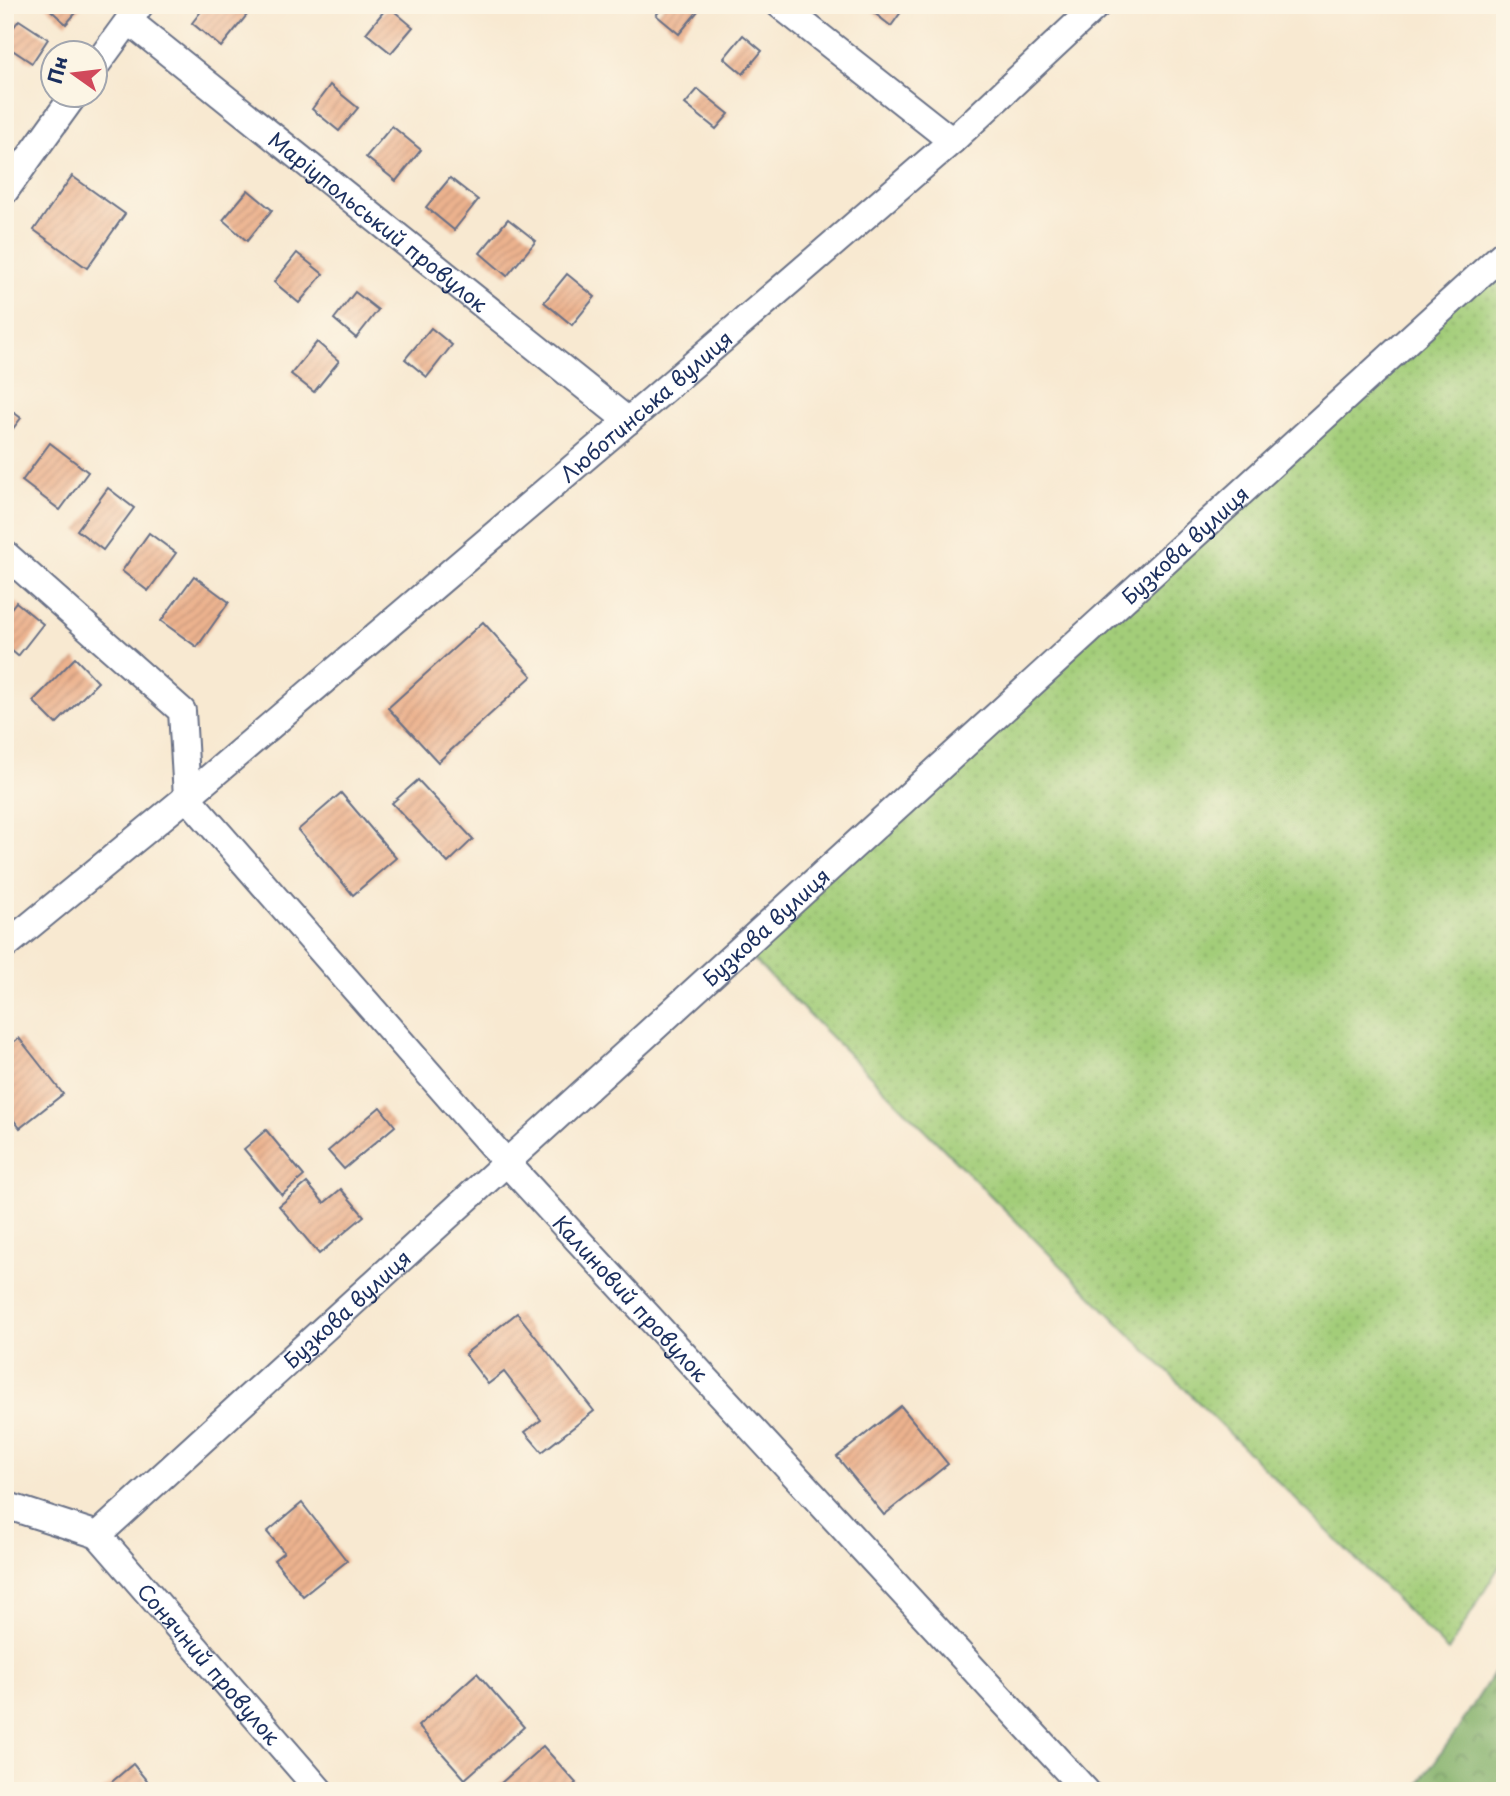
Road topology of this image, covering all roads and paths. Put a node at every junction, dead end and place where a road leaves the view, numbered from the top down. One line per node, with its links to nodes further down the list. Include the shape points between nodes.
1 (780, 5): 6 (street)
2 (1097, 5): 6 (street, Люботинська вулиця)
3 (134, 13): 4 (street); 9 (street, Маріупольський провулок)
4 (108, 49)
5 (65, 108): 7 (street)
6 (952, 141): 9 (street, Люботинська вулиця)
7 (5, 191)
8 (1505, 253): 13 (street, Бузкова вулиця)
9 (628, 421): 11 (street, Люботинська вулиця)
10 (5, 554): 11 (street, via 182,711)
11 (187, 797): 12 (street, Люботинська вулиця); 13 (street, Калиновий провулок)
12 (5, 946)
13 (506, 1162): 15 (street, Бузкова вулиця); 17 (street, Калиновий провулок)
14 (5, 1505): 15 (street)
15 (99, 1535): 16 (street, Сонячний провулок)
16 (320, 1791)
17 (1086, 1791)

